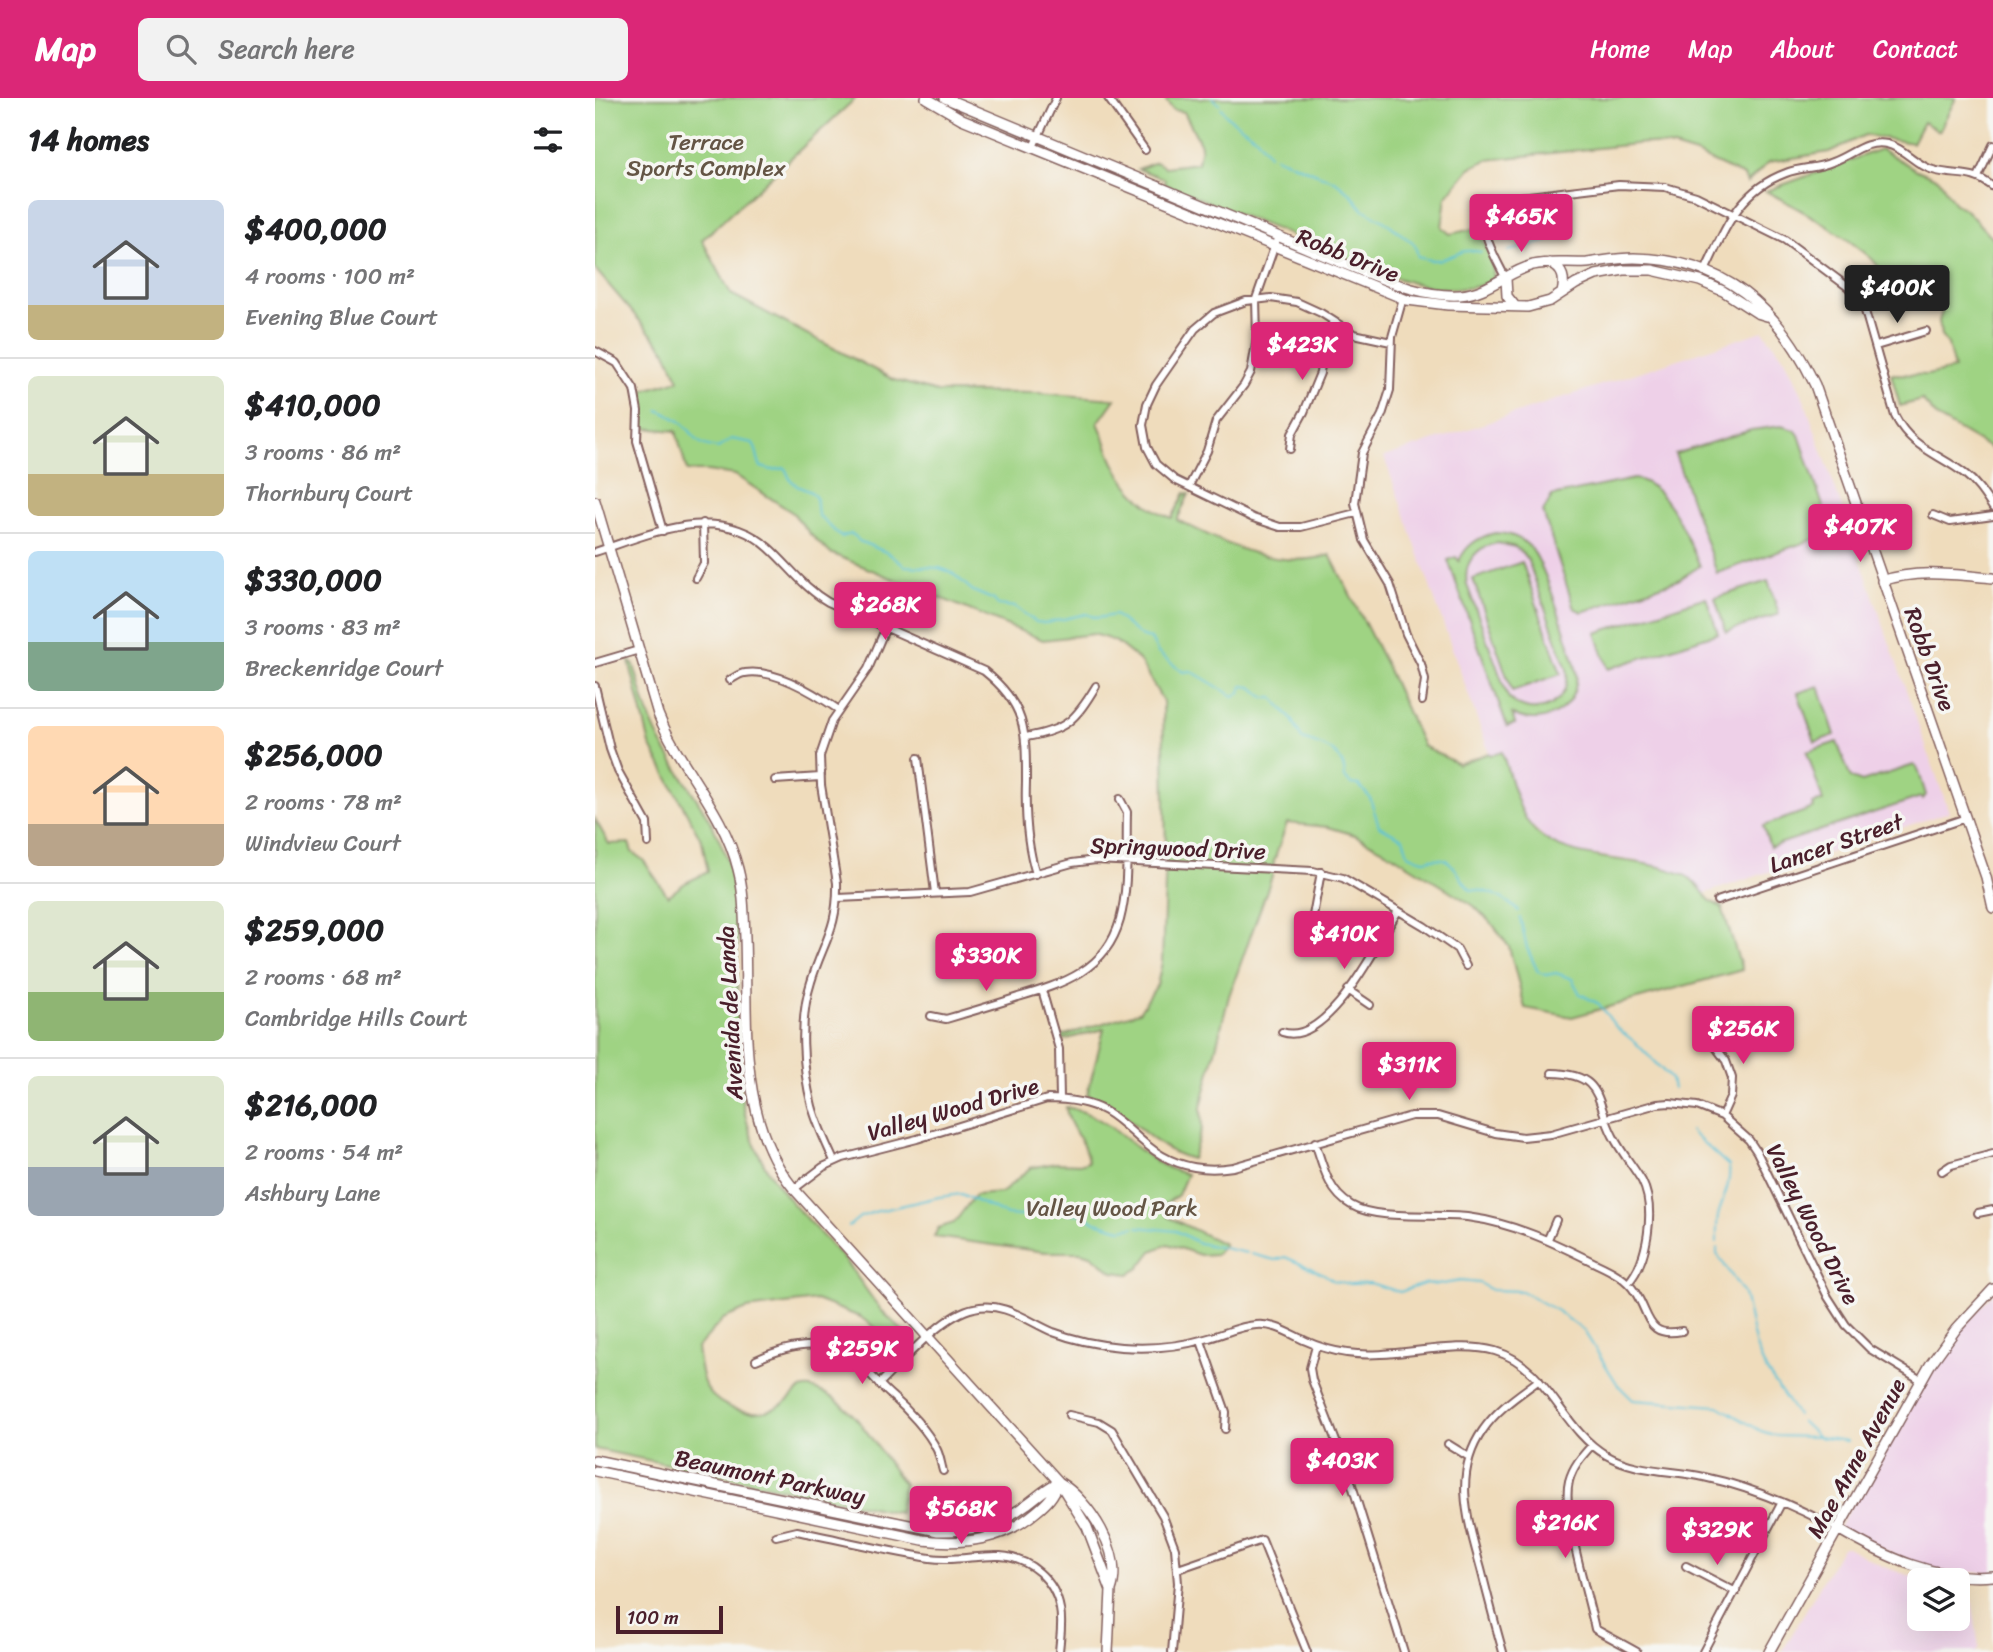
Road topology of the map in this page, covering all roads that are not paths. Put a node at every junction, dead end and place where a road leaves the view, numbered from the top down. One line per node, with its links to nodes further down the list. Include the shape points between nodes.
1 (926, 98): 7 (street, Robb Drive, via 961,119)
2 (945, 98): 5 (street, Robb Drive)
3 (1056, 98): 5 (street)
4 (1108, 98): 8 (street)
5 (1037, 137): 7 (street); 12 (street, Robb Drive)
6 (1993, 145): 9 (street)
7 (1033, 147): 12 (street, Robb Drive)
8 (1145, 150)
9 (1978, 177): 10 (street); 11 (street, via 1933,170 1894,146 1867,144 1828,164 1784,173 1752,192)
10 (1993, 187)
11 (1733, 214): 14 (street); 15 (street, via 1681,191 1649,185 1500,198 1488,205 1484,221); 25 (street, via 1785,240 1848,287 1863,304)
12 (1276, 241): 15 (street, Robb Drive, via 1425,292 1471,293); 18 (street, Robb Drive); 19 (street)
13 (1550, 263): 14 (street, Robb Drive, via 1636,258); 15 (street, Robb Drive, via 1527,267); 17 (street, via 1563,275)
14 (1705, 271): 16 (street); 21 (street, Robb Drive, via 1753,298)
15 (1506, 279): 20 (street, via 1506,294)
16 (1700, 281): 17 (street, Robb Drive, via 1665,271 1624,270 1596,275); 21 (street, Robb Drive)
17 (1562, 293): 20 (street, Robb Drive, via 1540,304)
18 (1403, 298): 20 (street, Robb Drive, via 1448,305); 24 (street)
19 (1256, 299): 22 (street, via 1297,302); 28 (street, via 1257,338 1251,372 1216,421); 28 (street, via 1226,307 1195,329 1156,385 1145,414 1145,441 1156,464)
20 (1515, 306)
21 (1767, 316): 40 (street, Robb Drive, via 1797,352 1815,385)
22 (1333, 321): 24 (street, via 1354,334); 27 (street, via 1324,339 1320,373 1292,434)
23 (1926, 331): 25 (street)
24 (1391, 342): 31 (street, via 1390,390 1362,453)
25 (1876, 345): 30 (street, via 1895,416 1906,434 1964,472)
26 (595, 351): 35 (street, via 617,363 634,389 637,440)
27 (1290, 449)
28 (1189, 486): 31 (street, via 1280,527 1301,527)
29 (595, 501): 36 (street, Avenida de Landa)
30 (1993, 508)
31 (1356, 513): 47 (street, via 1421,664 1425,680)
32 (1933, 515): 33 (street, via 1950,522)
33 (1993, 516)
34 (703, 523): 35 (street); 38 (street, via 704,563); 41 (street, via 731,527 755,538 817,595)
35 (663, 531): 36 (street)
36 (608, 547): 37 (street); 42 (street, Avenida de Landa)
37 (595, 552)
38 (696, 578)
39 (1993, 578): 40 (street, via 1923,574)
40 (1882, 581): 54 (street, Robb Drive)
41 (886, 627): 48 (street, via 868,669); 49 (street, via 970,663 994,679 1019,712)
42 (639, 650): 43 (street); 80 (street, Avenida de Landa, via 665,732 717,814 733,850 744,911 753,1099 764,1138)
43 (595, 663)
44 (730, 680): 48 (street, via 744,673 778,677)
45 (595, 686): 55 (street, via 610,749 647,823)
46 (1096, 686): 49 (street, via 1067,724)
47 (1422, 701)
48 (839, 710): 51 (street, via 823,744)
49 (1026, 737): 58 (street, via 1029,839)
50 (918, 758): 59 (street)
51 (820, 777): 52 (street); 60 (street)
52 (775, 780)
53 (1120, 799): 56 (street, via 1127,812)
54 (1966, 818): 61 (street, Lancer Street); 62 (street, Robb Drive)
55 (648, 843)
56 (1125, 861): 57 (street, Springwood Drive); 58 (street, Springwood Drive, via 1084,861); 66 (street, via 1123,907 1109,944 1084,972)
57 (1321, 872): 63 (street, Springwood Drive, via 1351,882); 64 (street)
58 (1036, 874): 59 (street, Springwood Drive, via 985,890)
59 (935, 893): 60 (street, Springwood Drive)
60 (838, 898): 78 (street, via 833,929 810,985 804,1038 811,1104)
61 (1717, 901)
62 (1993, 908)
63 (1398, 911): 65 (street, Springwood Drive, via 1449,942); 67 (street)
64 (1310, 932)
65 (1466, 966)
66 (1042, 990): 69 (street, via 946,1019); 73 (street, via 1059,1049)
67 (1348, 990): 68 (street); 71 (street, via 1311,1028 1298,1034)
68 (1370, 1005)
69 (931, 1016)
70 (1703, 1016): 74 (street, via 1706,1034 1727,1061 1732,1078 1731,1096)
71 (1282, 1032)
72 (1552, 1073): 75 (street, via 1569,1074 1592,1087)
73 (1060, 1099): 76 (street, Valley Wood Drive, via 1106,1112 1160,1155 1196,1168 1233,1167); 78 (street, Valley Wood Drive, via 1035,1101)
74 (1722, 1116): 75 (street, Valley Wood Drive, via 1697,1106 1670,1103); 93 (street, Valley Wood Drive, via 1757,1152 1846,1325 1870,1349)
75 (1607, 1118): 76 (street, Valley Wood Drive, via 1523,1137 1438,1116 1411,1116); 85 (street, via 1648,1202 1645,1252)
76 (1315, 1142): 84 (street, via 1330,1186 1359,1209 1469,1217)
77 (1993, 1154): 79 (street)
78 (834, 1161): 80 (street, Valley Wood Drive)
79 (1942, 1171)
80 (794, 1189): 88 (street, Avenida de Landa)
81 (1993, 1210): 82 (street)
82 (1978, 1213)
83 (1556, 1220): 84 (street)
84 (1548, 1239): 85 (street)
85 (1628, 1283): 87 (street, via 1654,1326 1667,1334)
86 (1992, 1292): 93 (street, Mae Anne Avenue, via 1946,1341)
87 (1682, 1331)
88 (927, 1338): 89 (street, via 956,1314 986,1306 1098,1344 1156,1348); 94 (street); 103 (street, Avenida de Landa)
89 (1201, 1341): 90 (street, via 1247,1326 1266,1325); 96 (street, via 1226,1412)
90 (1316, 1346): 92 (street, via 1364,1355 1482,1348 1517,1360); 115 (street, via 1312,1380 1353,1487)
91 (756, 1360): 94 (street, via 781,1349 814,1344 860,1364)
92 (1539, 1380): 98 (street); 99 (street, via 1489,1421)
93 (1921, 1380): 105 (street, Mae Anne Avenue)
94 (879, 1384): 102 (street, via 907,1409 937,1449)
95 (1069, 1415): 108 (street, via 1099,1422 1117,1435 1163,1516)
96 (1225, 1429)
97 (1448, 1444): 99 (street)
98 (1592, 1445): 104 (street, via 1626,1464 1707,1477); 117 (street, via 1569,1479 1568,1510 1595,1629)
99 (1469, 1457): 116 (street, via 1465,1511)
100 (595, 1460): 103 (street, Beaumont Parkway, via 938,1531 973,1529 1002,1520)
101 (595, 1471): 103 (street, Beaumont Parkway, via 923,1540 957,1543 990,1538 1019,1524 1050,1500)
102 (943, 1471)
103 (1059, 1482): 112 (street, Avenida de Landa, via 1079,1496 1105,1538 1115,1575)
104 (1782, 1502): 105 (street); 110 (street)
105 (1837, 1529): 109 (street, via 1908,1564 1961,1576); 119 (street, Mae Anne Avenue)
106 (776, 1536): 111 (street, via 797,1531 931,1558 1001,1556 1022,1561 1047,1580 1058,1599 1062,1621)
107 (1686, 1566): 110 (street)
108 (1178, 1569): 113 (street); 114 (street, via 1262,1540)
109 (1993, 1576)
110 (1736, 1592): 118 (street)
111 (1059, 1652)
112 (1108, 1652)
113 (1172, 1652)
114 (1307, 1652)
115 (1404, 1652)
116 (1503, 1652)
117 (1637, 1652)
118 (1703, 1652)
119 (1769, 1652)

